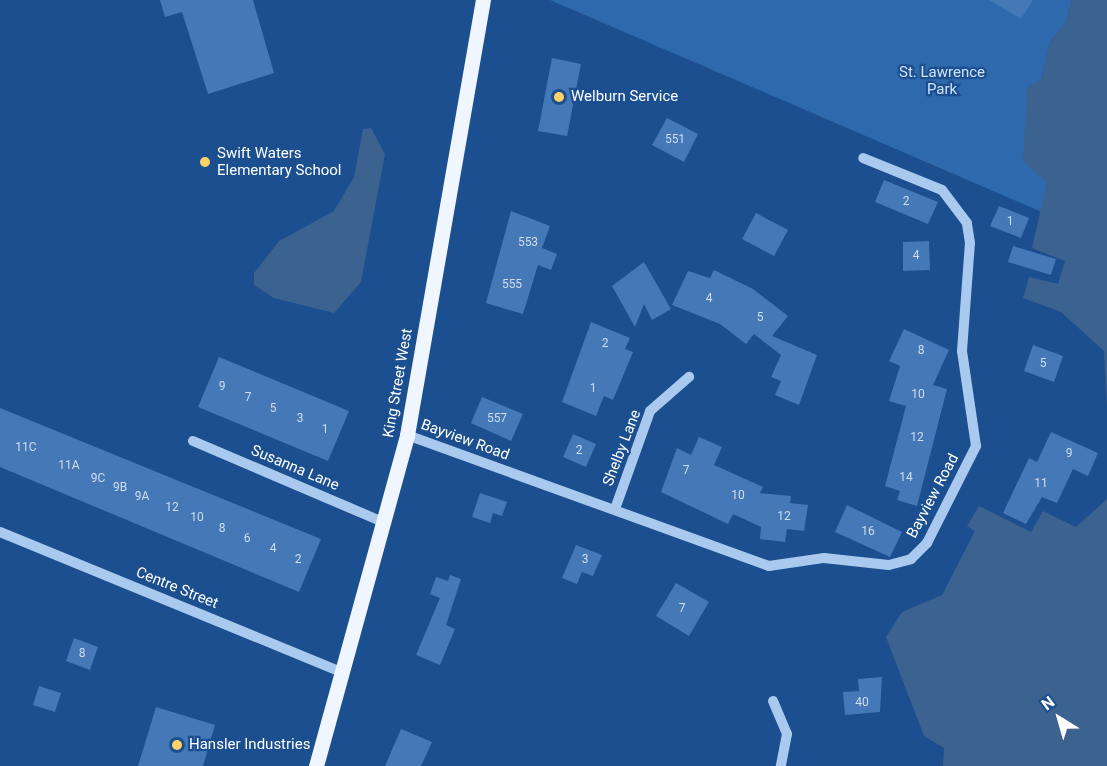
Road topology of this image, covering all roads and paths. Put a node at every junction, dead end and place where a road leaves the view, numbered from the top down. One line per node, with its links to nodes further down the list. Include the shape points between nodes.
1 (483, 0): 4 (main road, King Street West)
2 (863, 158): 6 (street, Bayview Road, via 942,190 967,223 962,367 976,446 927,543 910,559 889,565 824,558 769,567)
3 (689, 377): 6 (street, Shelby Lane, via 650,411)
4 (407, 435): 6 (street, Bayview Road); 7 (main road, King Street West)
5 (193, 441): 7 (street, Susanna Lane)
6 (615, 509)
7 (385, 523): 9 (main road, King Street West)
8 (0, 532): 9 (street, Centre Street)
9 (343, 673): 11 (main road, King Street West)
10 (773, 701): 12 (street, via 788,735)
11 (316, 766)
12 (781, 766)

